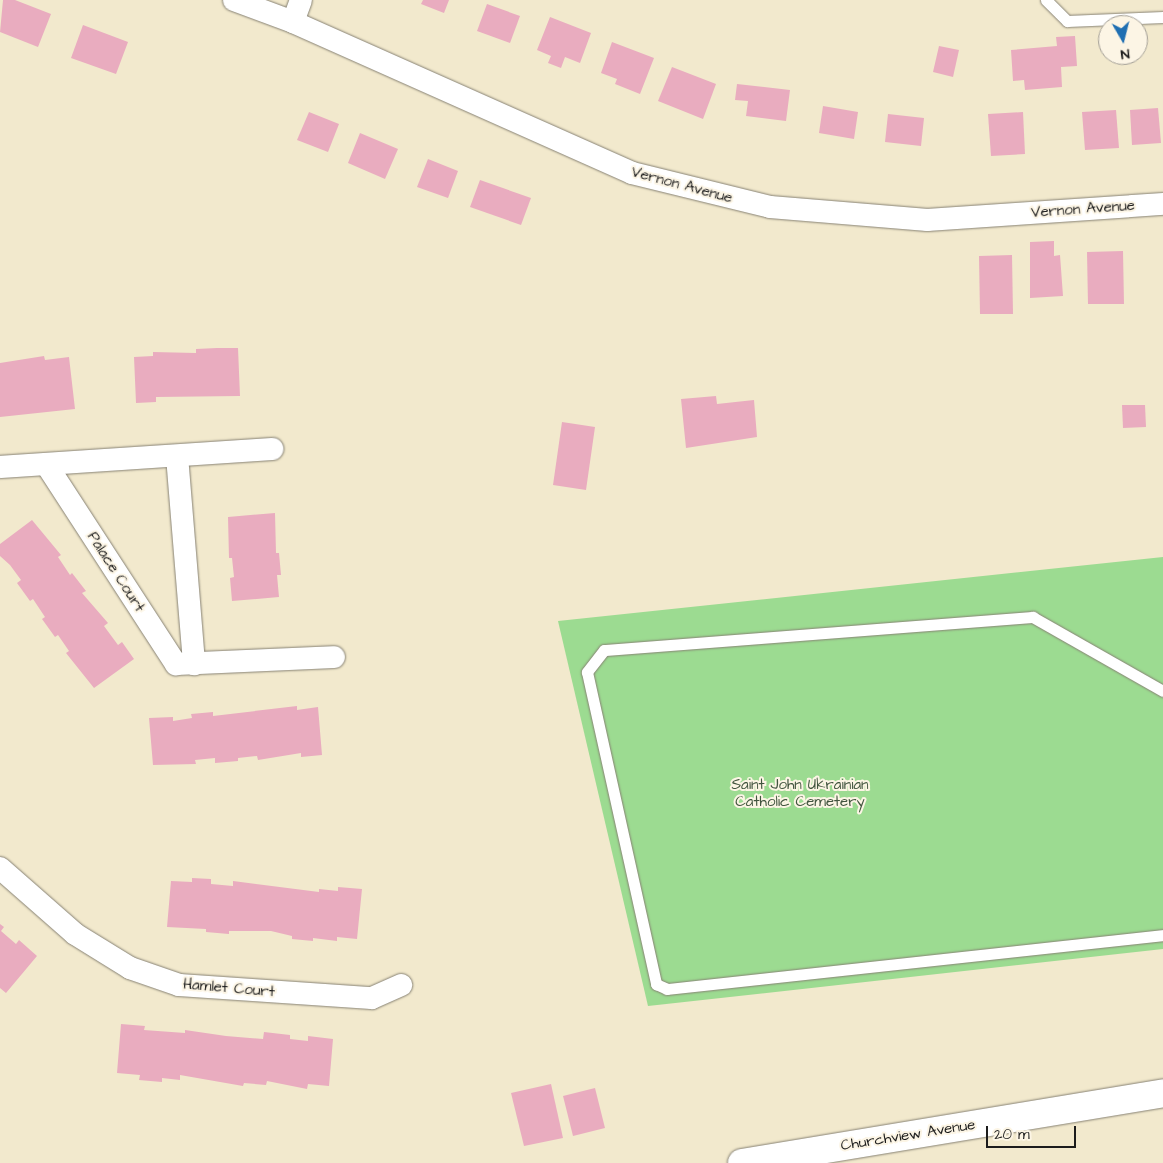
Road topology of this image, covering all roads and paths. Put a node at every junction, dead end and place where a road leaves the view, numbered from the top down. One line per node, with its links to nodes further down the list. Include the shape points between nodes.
1 (234, 0): 5 (street, Vernon Avenue)
2 (301, 0): 5 (street)
3 (1046, 0): 4 (lane, via 1067,21)
4 (1163, 17)
5 (293, 22): 6 (street, Vernon Avenue, via 632,173 770,207 927,220)
6 (1163, 204)
7 (272, 449): 8 (street)
8 (177, 456): 9 (street); 12 (street)
9 (46, 464): 10 (street); 12 (street, Palace Court, via 176,664)
10 (0, 467)
11 (334, 657): 12 (street, Palace Court)
12 (194, 664)
13 (1163, 691): 15 (lane, via 1075,638 1033,617 604,650 587,672 656,984 667,989)
14 (0, 868): 16 (street, Hamlet Court, via 75,934 130,968 179,985 372,998)
15 (1163, 935)
16 (401, 985)
17 (1163, 1093): 18 (street, Churchview Avenue)
18 (742, 1163)

